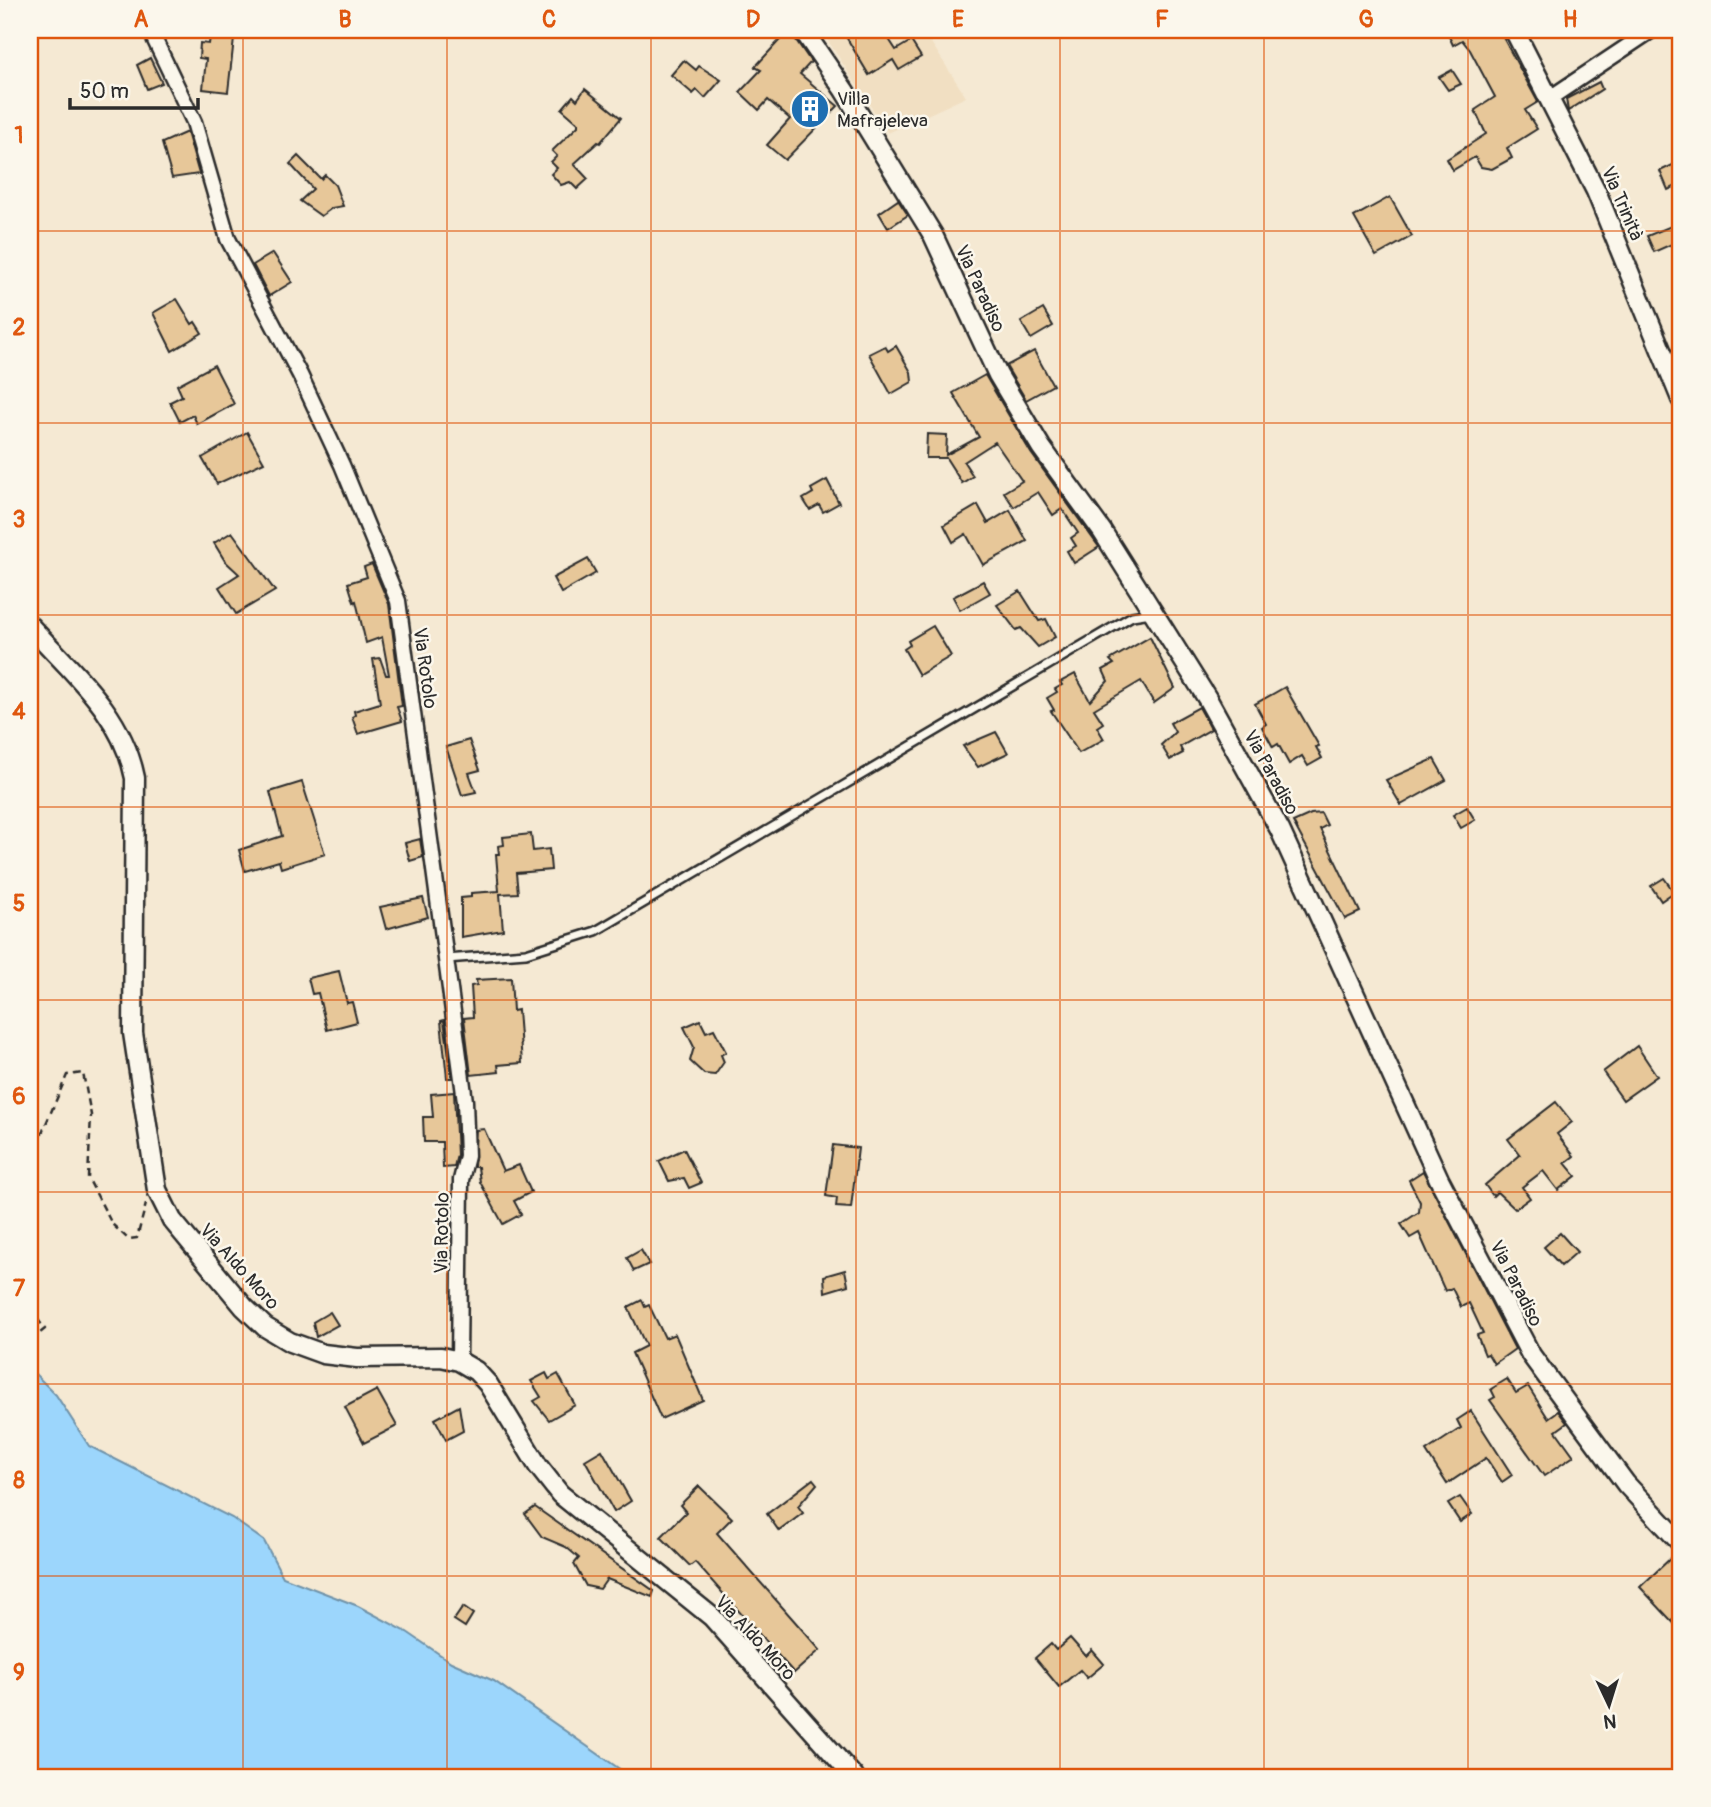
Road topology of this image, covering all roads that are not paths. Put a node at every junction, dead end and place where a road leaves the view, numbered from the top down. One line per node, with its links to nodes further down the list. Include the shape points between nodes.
1 (150, 30): 9 (street, Via Rotolo, via 194,122 228,239 300,375 398,601)
2 (803, 30): 7 (street, Via Paradiso, via 933,235 998,375 1041,447 1102,531)
3 (1514, 30): 5 (street, Via Trinità)
4 (1652, 30): 5 (street)
5 (1550, 98): 6 (street, Via Trinità, via 1596,191)
6 (1681, 399)
7 (1152, 612): 9 (lane, via 1132,616 596,932 526,953); 11 (street, Via Paradiso, via 1207,698 1280,830 1435,1170 1531,1355 1626,1484)
8 (30, 626): 10 (street, Via Aldo Moro, via 110,714 129,749 135,778 132,1033 157,1190 172,1220 244,1307 290,1342 323,1354 357,1358)
9 (446, 959): 10 (street, Via Rotolo, via 465,1101 467,1156 461,1180)
10 (459, 1361): 12 (street, Via Aldo Moro, via 488,1384 560,1494 712,1617)
11 (1681, 1543)
12 (854, 1777)

